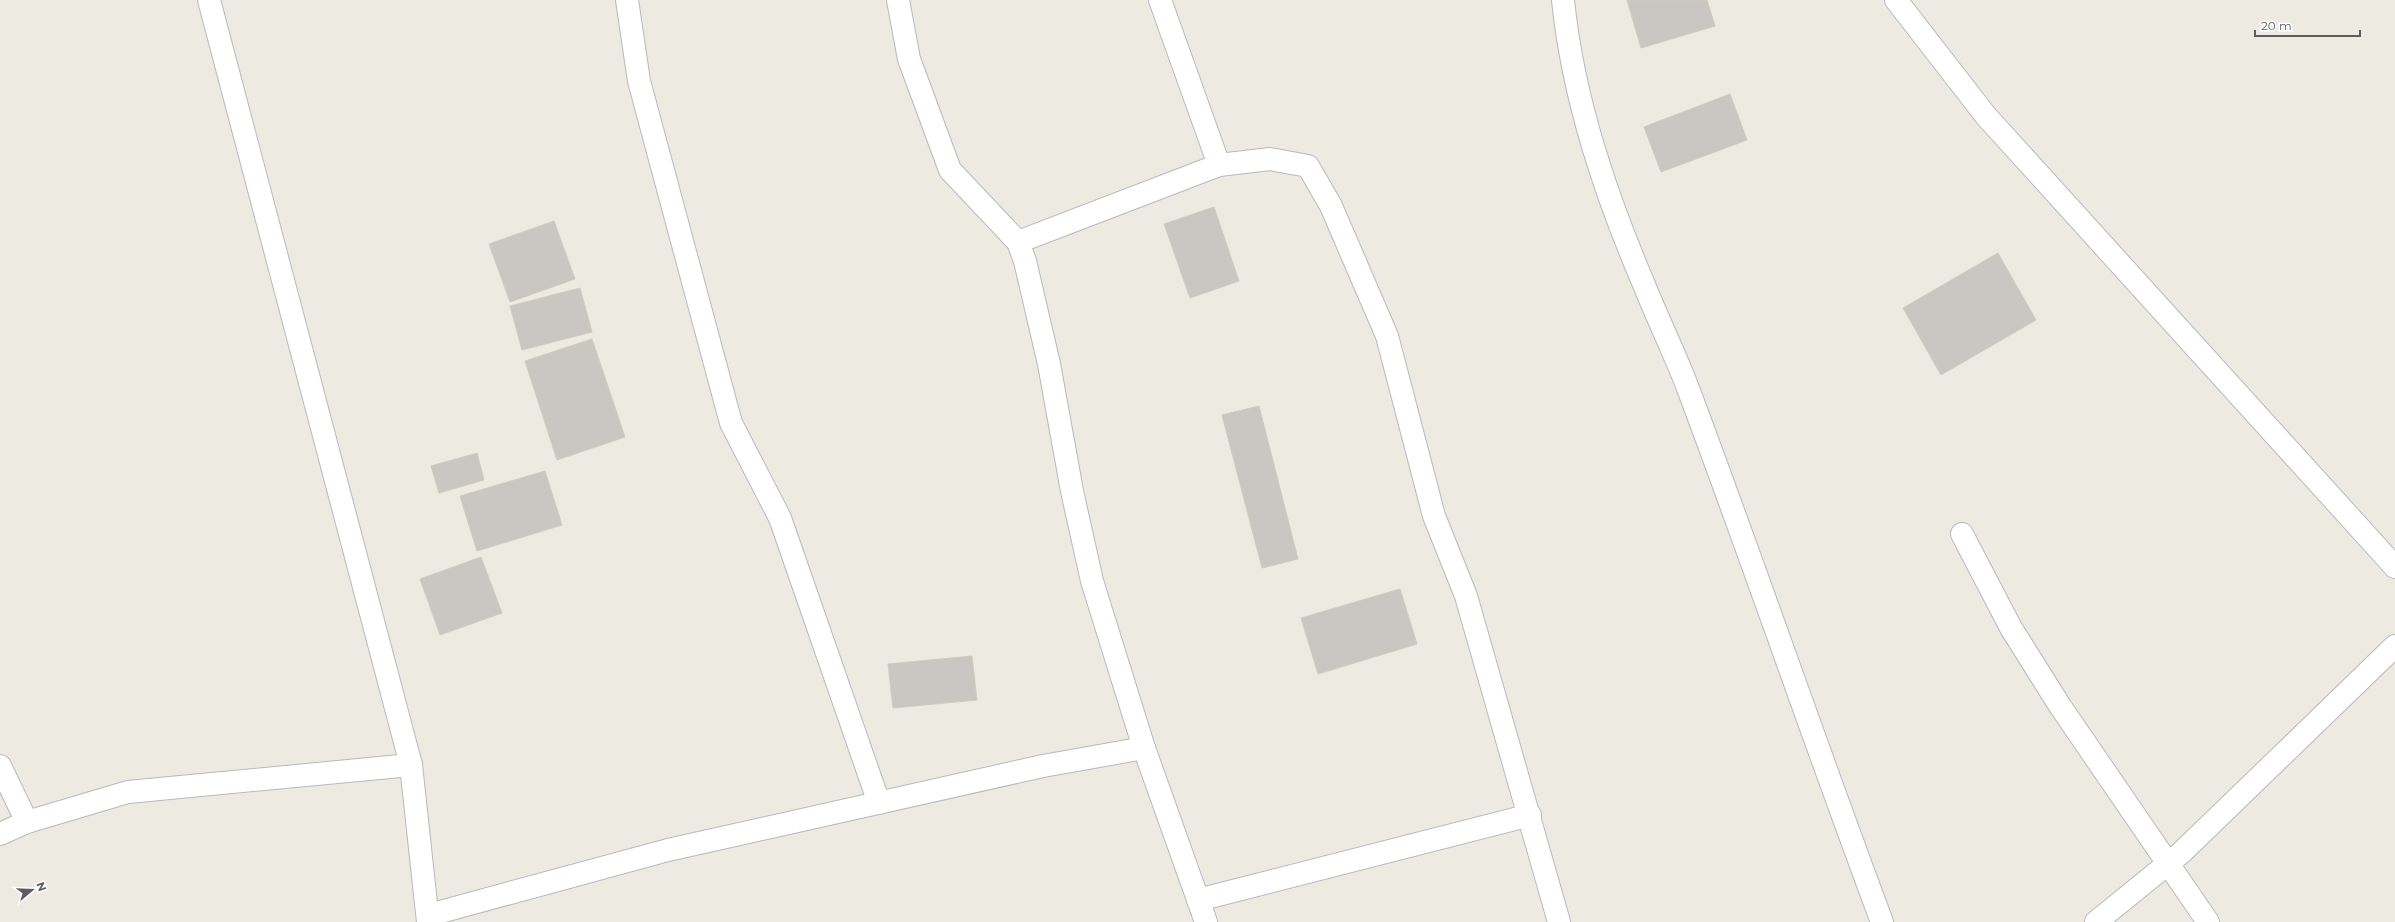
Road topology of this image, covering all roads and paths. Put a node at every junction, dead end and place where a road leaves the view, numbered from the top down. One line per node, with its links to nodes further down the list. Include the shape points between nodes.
1 (208, 0): 13 (street)
2 (627, 0): 15 (street, via 639,82 731,423 780,518)
3 (898, 0): 8 (street, via 909,59 950,170)
4 (1160, 0): 7 (street)
5 (1563, 0): 24 (street, via 1566,30 1590,138 1644,285 1681,370 1715,460)
6 (1896, 0): 10 (street, via 1986,116)
7 (1219, 165): 8 (street); 16 (street, via 1270,159 1308,166 1331,206 1386,336 1434,516 1466,596)
8 (1018, 242): 12 (street, via 1025,261 1049,364 1072,491 1092,581)
9 (1962, 534): 19 (street, via 2011,628 2060,706)
10 (2395, 567)
11 (2395, 646): 19 (street)
12 (1144, 748): 15 (street, via 1043,766); 20 (street)
13 (411, 765): 17 (street, via 128,792); 21 (street)
14 (0, 766): 17 (street)
15 (879, 803): 21 (street, via 668,850)
16 (1530, 815): 20 (street); 23 (street)
17 (27, 822): 18 (street)
18 (0, 834)
19 (2167, 864): 25 (street); 26 (street)
20 (1198, 900): 22 (street)
21 (428, 918)
22 (1206, 922)
23 (1559, 922)
24 (1882, 922)
25 (2096, 922)
26 (2208, 922)

